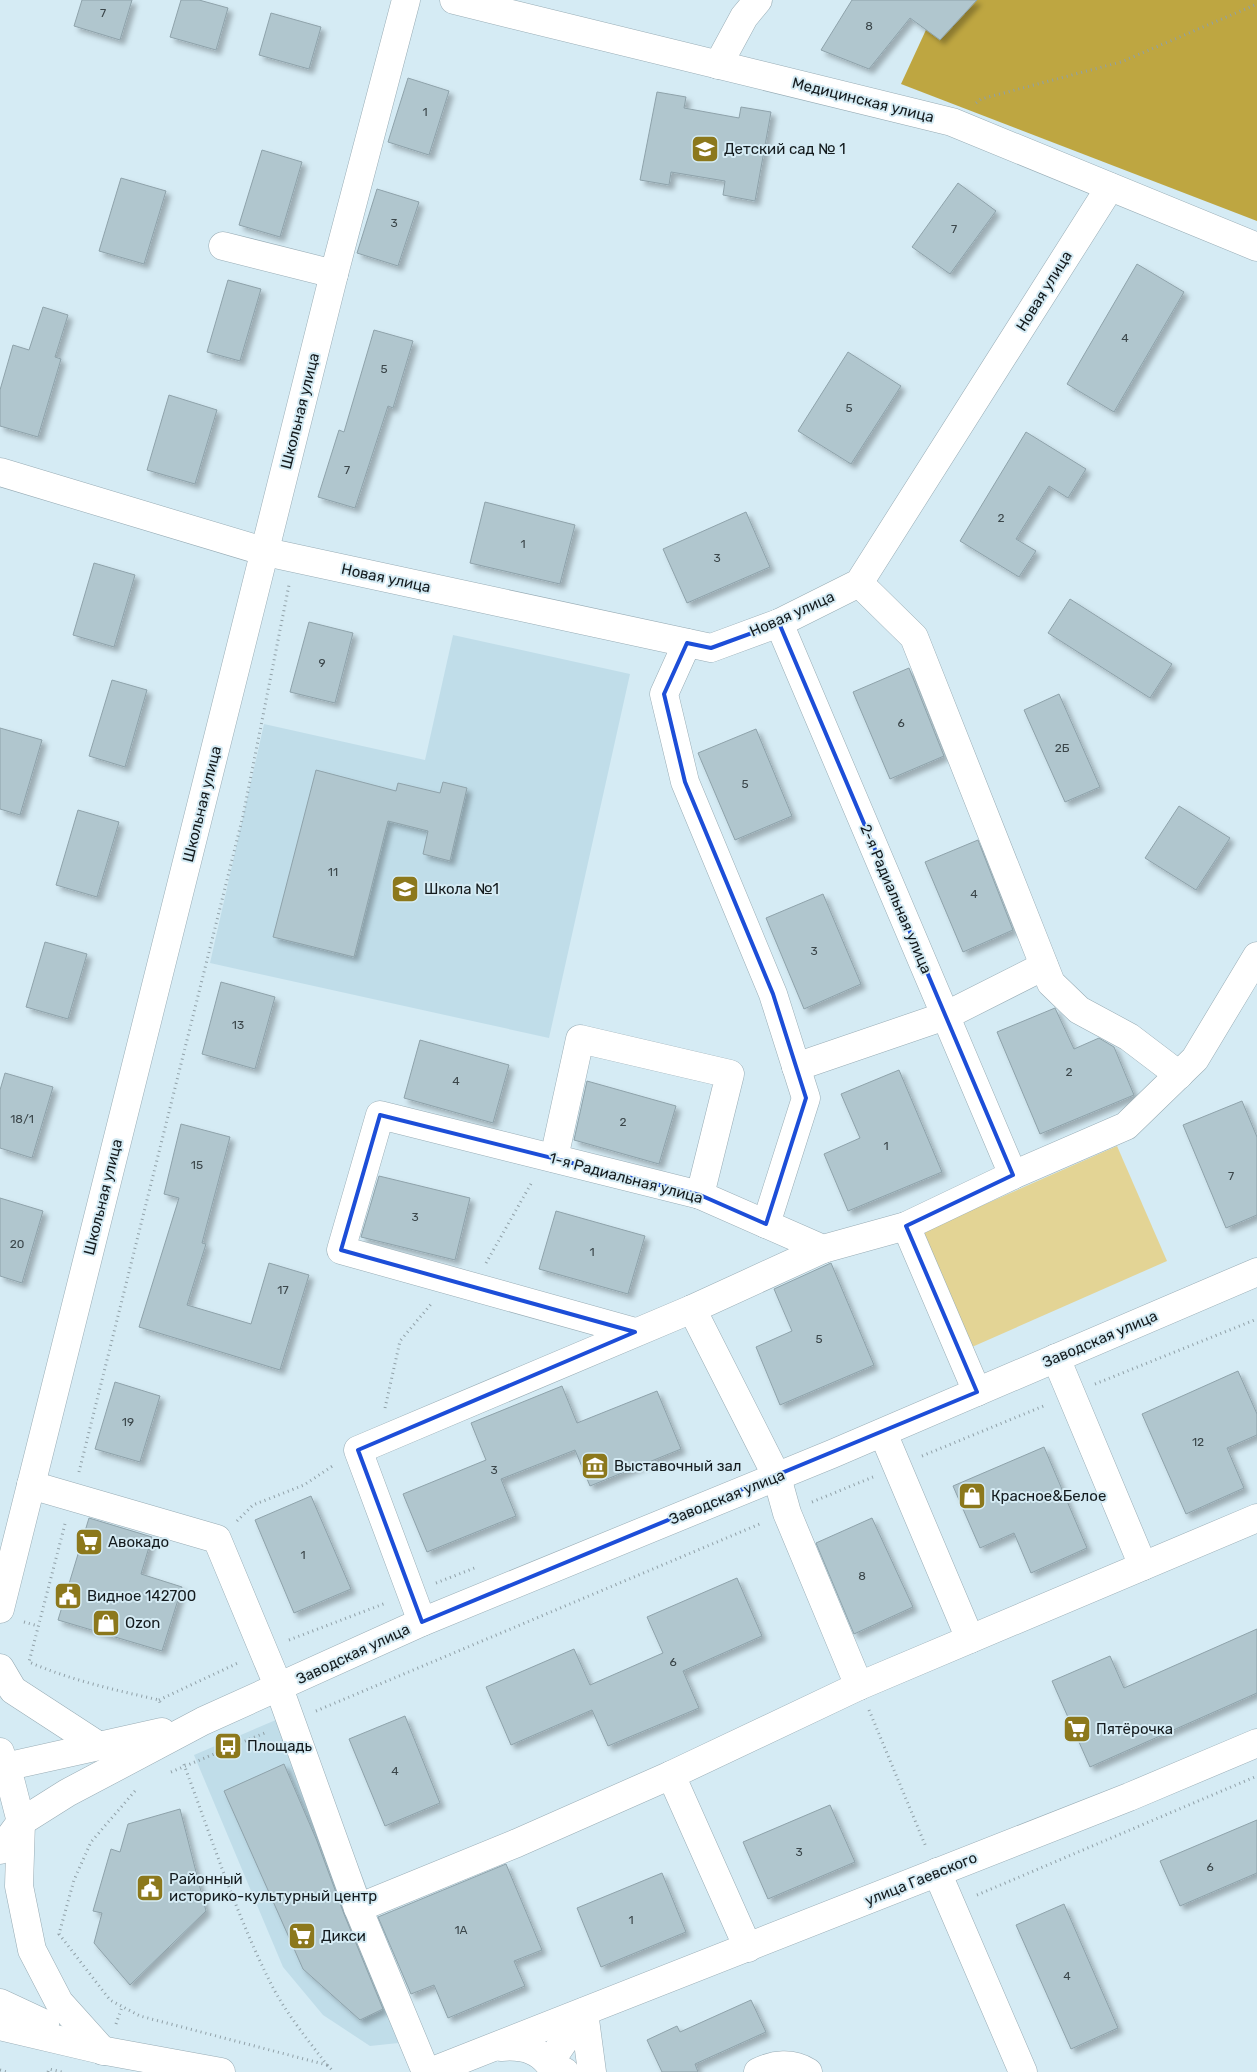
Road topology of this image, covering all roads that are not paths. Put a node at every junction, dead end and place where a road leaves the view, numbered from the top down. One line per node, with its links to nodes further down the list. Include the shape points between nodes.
1 (406, 0): 8 (street, Школьная улица)
2 (454, 0): 4 (street, Медицинская улица)
3 (758, 0): 4 (street, via 744,17)
4 (718, 65): 5 (street, Медицинская улица, via 952,122)
5 (1110, 187): 7 (street, Медицинская улица); 11 (street, Новая улица)
6 (223, 246): 8 (street)
7 (1257, 247)
8 (334, 274): 10 (street, Школьная улица)
9 (0, 472): 10 (street, Новая улица)
10 (266, 552): 13 (street, Новая улица); 32 (street, Школьная улица)
11 (859, 583): 12 (street, Новая улица); 15 (street, via 914,637)
12 (778, 623): 13 (street, Новая улица, via 711,648); 16 (street, 2-я Радиальная улица)
13 (687, 643): 17 (street, via 664,694 685,782 772,994)
14 (1257, 956): 18 (street, via 1195,1059)
15 (1044, 966): 16 (street); 18 (street, via 1051,983 1080,1010 1128,1037)
16 (945, 1016): 17 (street); 20 (street, 2-я Радиальная улица)
17 (796, 1067): 22 (street, via 806,1098)
18 (1178, 1075): 20 (street, via 1126,1126)
19 (549, 1157): 21 (street, 1-я Радиальная улица); 21 (street, via 580,1039 730,1074); 27 (street, 1-я Радиальная улица, via 380,1115 341,1250)
20 (1013, 1175): 23 (street)
21 (700, 1195): 22 (street, 1-я Радиальная улица)
22 (766, 1224): 24 (street, 1-я Радиальная улица)
23 (906, 1226): 24 (street); 29 (street)
24 (823, 1249): 26 (street)
25 (1257, 1272): 28 (street, Заводская улица)
26 (692, 1309): 27 (street); 31 (street)
27 (635, 1332): 36 (street, via 368,1446)
28 (1056, 1358): 29 (street, Заводская улица); 34 (street)
29 (977, 1392): 30 (street, Заводская улица)
30 (882, 1432): 31 (street, Заводская улица); 37 (street)
31 (777, 1477): 36 (street, Заводская улица); 39 (street, via 787,1512)
32 (31, 1485): 35 (street, Школьная улица); 40 (street, via 218,1539)
33 (1257, 1518): 34 (street)
34 (1143, 1566): 37 (street)
35 (0, 1609)
36 (422, 1622): 40 (street, Заводская улица)
37 (970, 1639): 39 (street)
38 (0, 1668): 43 (street, via 13,1690)
39 (859, 1686): 45 (street)
40 (279, 1688): 41 (street, Заводская улица); 48 (street)
41 (172, 1734): 43 (street); 46 (street, via 67,1793)
42 (1257, 1743): 47 (street, улица Гаевского)
43 (98, 1746): 44 (street)
44 (1, 1763): 46 (street, via 11,1783)
45 (671, 1775): 48 (street); 49 (street)
46 (7, 1839): 54 (street, via 32,1950 59,2002)
47 (937, 1872): 49 (street, улица Гаевского); 62 (street)
48 (358, 1908): 57 (street)
49 (748, 1948): 51 (street, улица Гаевского)
50 (0, 2003): 54 (street)
51 (584, 2012): 53 (street, улица Гаевского); 55 (street); 59 (street)
52 (0, 2026): 54 (street)
53 (499, 2047): 55 (street, via 520,2045 538,2052); 57 (street, улица Гаевского); 58 (street, via 483,2056)
54 (103, 2050): 56 (street)
55 (556, 2069)
56 (207, 2071)
57 (428, 2072)
58 (474, 2072)
59 (592, 2072)
60 (758, 2072): 61 (street, via 774,2064 800,2067)
61 (808, 2072)
62 (1023, 2072)

